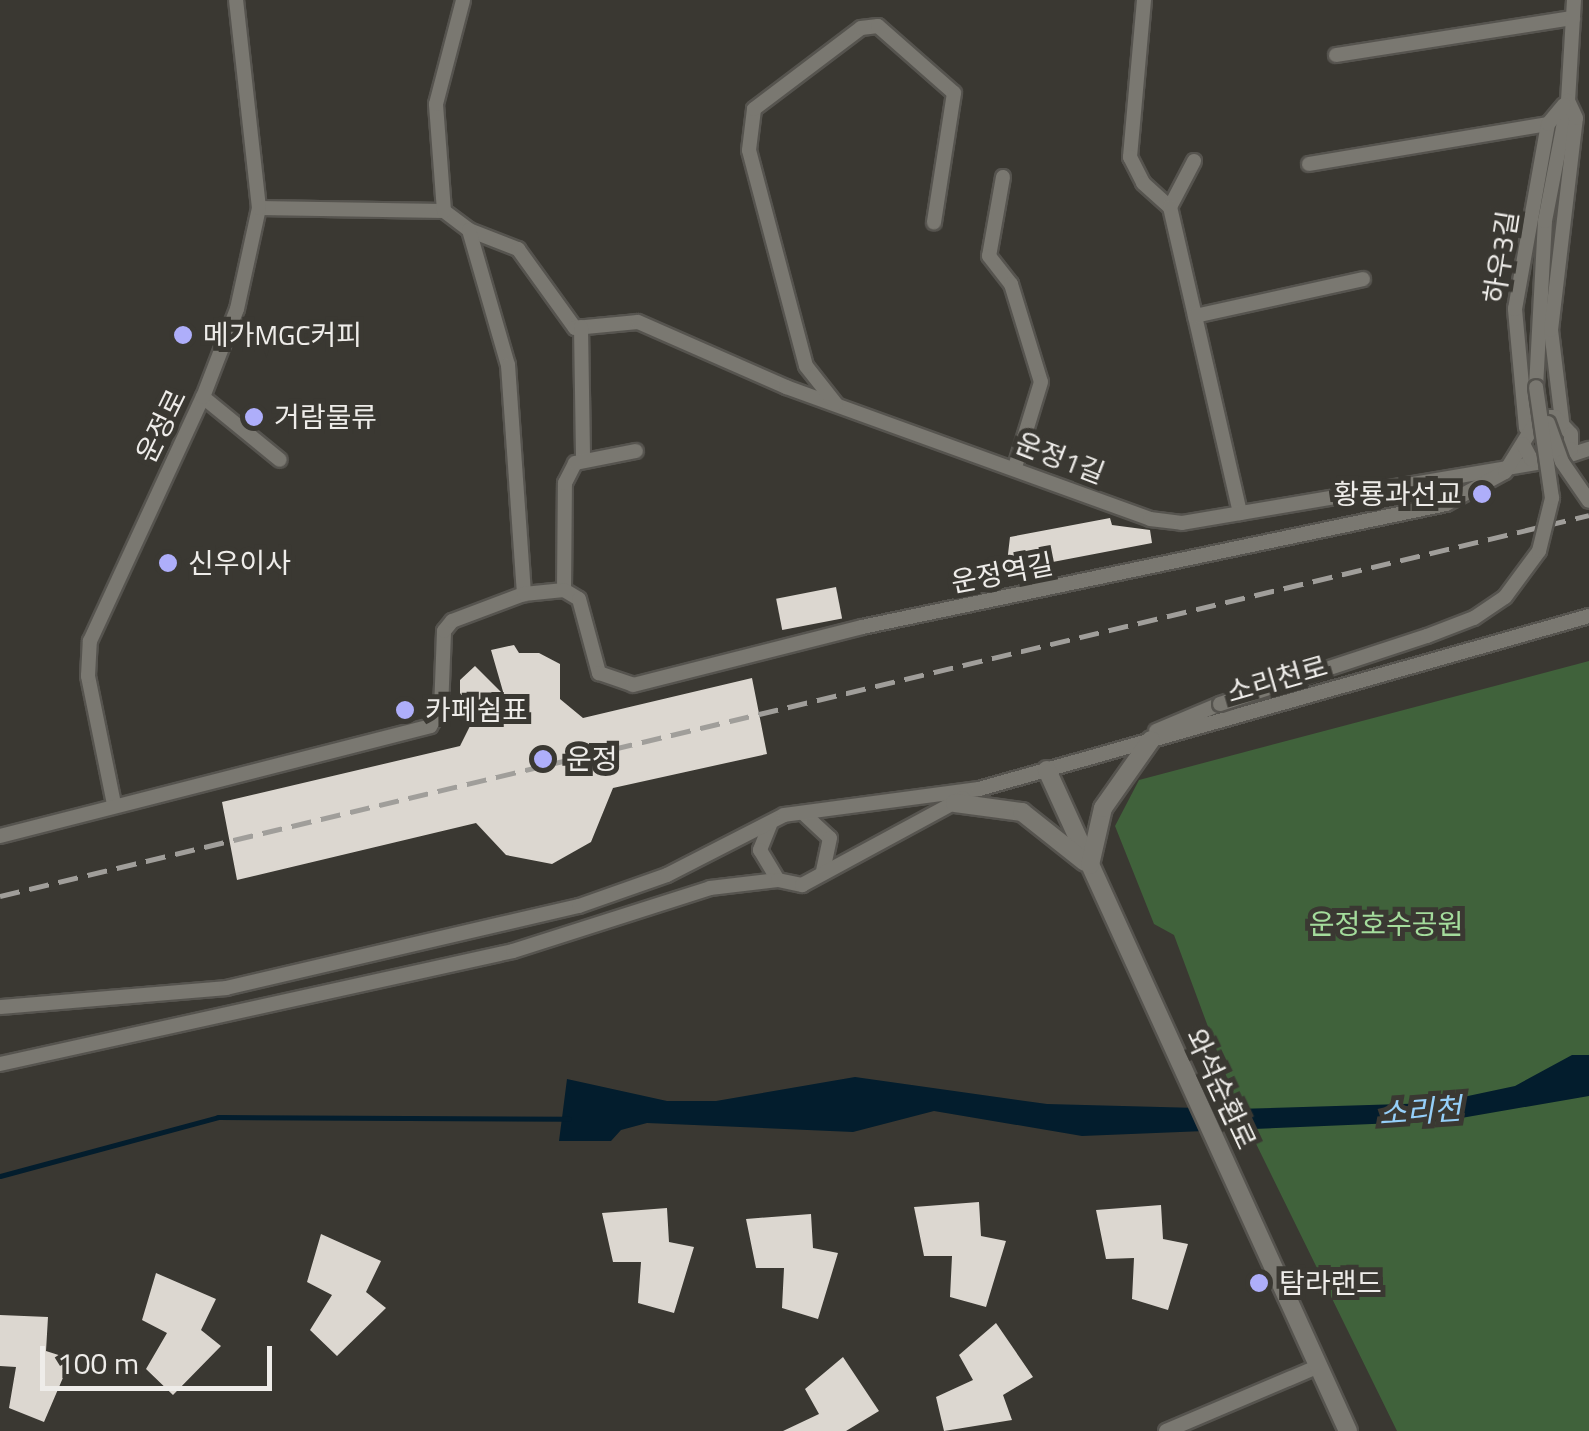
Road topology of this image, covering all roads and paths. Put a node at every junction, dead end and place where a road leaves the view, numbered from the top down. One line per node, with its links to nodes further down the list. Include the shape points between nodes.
1 (236, 0): 13 (street, 운정로)
2 (463, 0): 14 (street, via 436,104)
3 (1144, 0): 12 (street, via 1130,157 1143,183)
4 (1574, 0): 5 (street, 하우3길)
5 (1573, 18): 6 (street); 7 (street, 하우3길)
6 (1336, 55)
7 (1568, 101): 8 (street); 20 (street, via 1544,220); 23 (street, 하우3길, via 1576,118 1551,330)
8 (1548, 124): 10 (street); 24 (street, 하우3길, via 1515,309)
9 (1194, 162): 12 (street)
10 (1309, 164)
11 (1003, 177): 32 (street, via 990,256 1011,284 1041,382)
12 (1170, 207): 18 (street)
13 (259, 208): 14 (street); 21 (street, 운정로, via 237,309)
14 (444, 211): 16 (street)
15 (934, 222): 22 (street, via 954,93 878,26 861,28 754,109 748,150 806,366)
16 (469, 230): 19 (street, via 518,249 564,314); 37 (street, via 508,365)
17 (1363, 279): 18 (street)
18 (1195, 316): 35 (street)
19 (581, 327): 22 (street, 운정1길, via 638,322); 30 (street)
20 (1536, 387): 34 (street, bridge, via 1562,462); 40 (street, bridge, via 1552,498 1539,551 1505,597 1474,618 1220,704)
21 (203, 397): 29 (street); 44 (street, 운정로, via 90,641 90,695)
22 (836, 404): 32 (street, 운정1길)
23 (1567, 427): 24 (street, via 1547,416); 26 (street); 28 (street)
24 (1526, 428): 25 (street)
25 (1523, 444): 31 (street); 33 (street)
26 (1589, 446): 28 (street)
27 (636, 451): 30 (street)
28 (1567, 456): 31 (street)
29 (280, 460)
30 (583, 460): 36 (street, via 565,483)
31 (1538, 463): 33 (street, 운정1길)
32 (1015, 467): 35 (street, 운정1길, via 1150,519 1182,523)
33 (1504, 472): 35 (street, 운정1길); 36 (street, 운정역길, via 1446,504 862,627 634,685 600,673 579,599)
34 (1589, 502)
35 (1240, 513)
36 (564, 590): 37 (street)
37 (524, 594): 44 (street, via 452,621 444,631 442,710 430,726)
38 (1589, 616): 39 (street, 소리천로)
39 (1151, 740): 40 (street, 소리천로); 48 (street, via 1104,808)
40 (1091, 757): 41 (street, 소리천로)
41 (1047, 770): 42 (street, 소리천로); 48 (street, 와석순환로)
42 (979, 789): 43 (street); 45 (street)
43 (954, 803): 48 (street, via 1022,812); 49 (street)
44 (114, 804): 47 (street)
45 (795, 813): 46 (street); 49 (street, via 816,819 830,838)
46 (774, 820): 50 (street, via 760,850); 51 (street, via 667,875 579,906 226,988)
47 (0, 836)
48 (1090, 865): 53 (street, 와석순환로)
49 (823, 873): 50 (street, via 802,885)
50 (778, 880): 52 (street, via 696,892 420,973)
51 (0, 1007)
52 (0, 1064)
53 (1317, 1368): 54 (street); 55 (street, 와석순환로)
54 (1166, 1431)
55 (1348, 1431)

